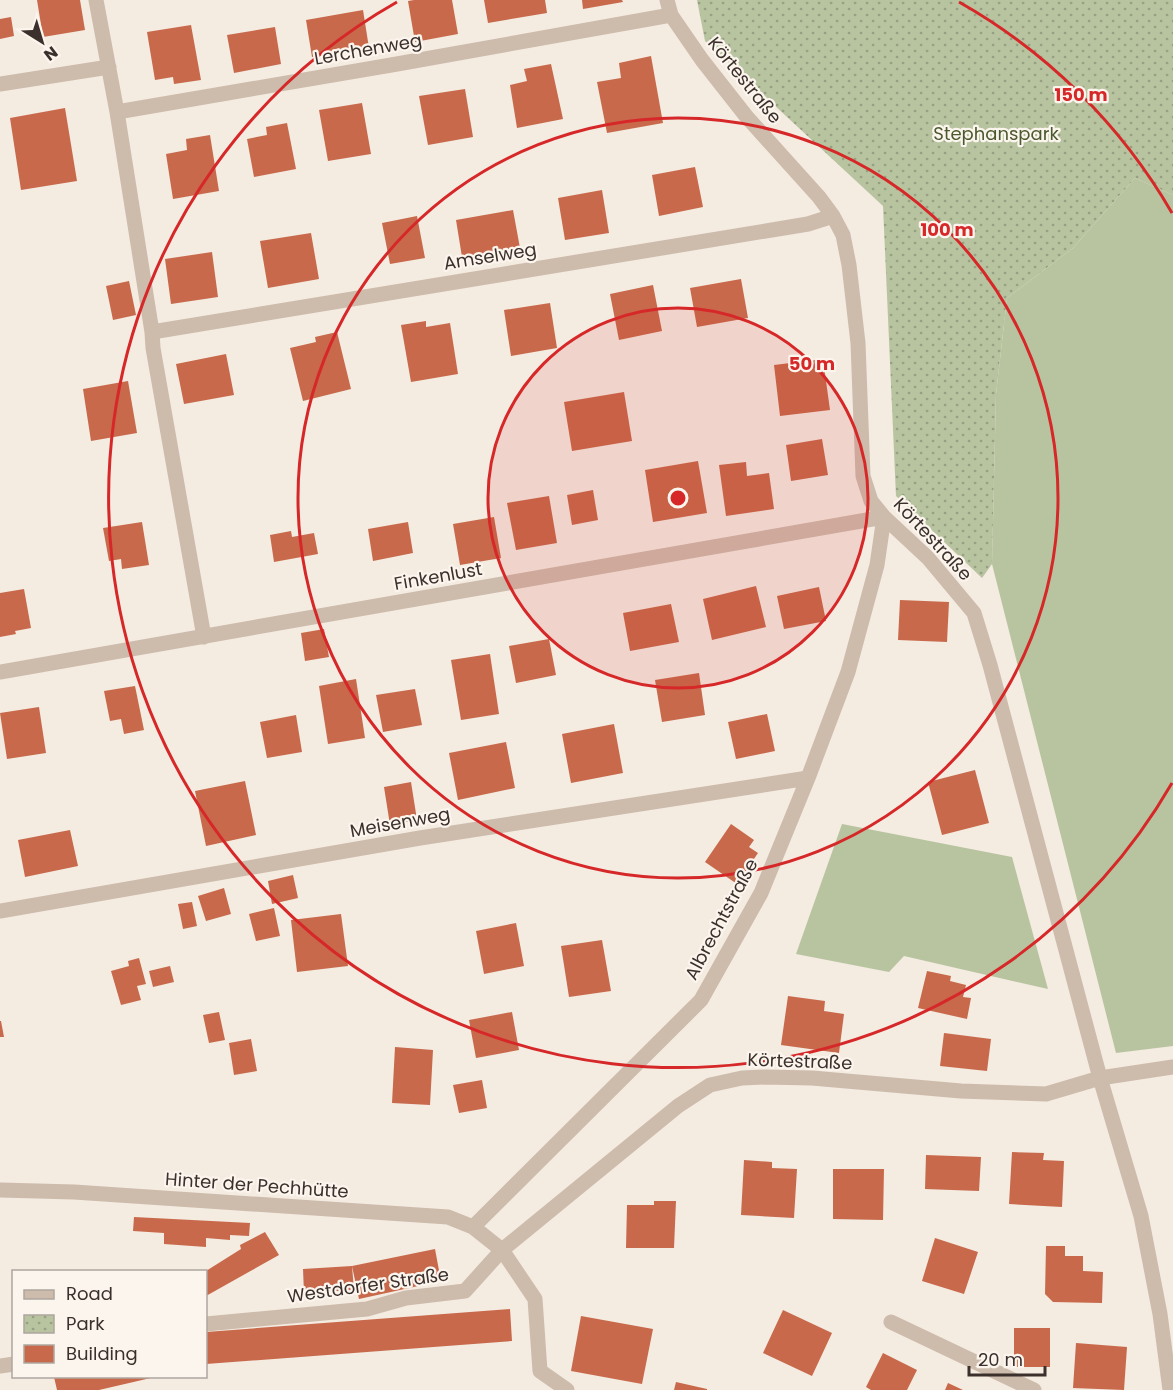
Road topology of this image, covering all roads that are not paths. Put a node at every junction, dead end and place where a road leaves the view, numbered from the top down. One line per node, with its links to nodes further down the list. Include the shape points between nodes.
1 (96, 0): 4 (street)
2 (667, 0): 3 (street, Körtestraße)
3 (670, 15): 6 (street, Lerchenweg); 7 (street, Körtestraße, via 746,116)
4 (109, 67): 5 (street); 6 (street)
5 (0, 84)
6 (117, 112): 8 (street)
7 (833, 216): 8 (street, Amselweg, via 808,224); 9 (street, Körtestraße, via 843,235 849,265 858,343 863,476 871,501)
8 (152, 332): 10 (street)
9 (884, 517): 10 (street, Finkenlust); 12 (street, Albrechtstraße, via 877,565 848,672); 15 (street, Körtestraße, via 928,558 974,613)
10 (204, 637): 11 (street, Finkenlust)
11 (0, 672)
12 (808, 778): 13 (street, Meisenweg, via 420,838); 17 (street, Albrechtstraße, via 761,893 701,1000)
13 (0, 911)
14 (1173, 1067): 15 (street)
15 (1100, 1078): 18 (street, Körtestraße, via 1046,1094 812,1078 742,1078 710,1085 669,1113); 20 (street, Körtestraße)
16 (0, 1190): 17 (street, Hinter der Pechhütte, via 448,1217)
17 (473, 1227): 18 (street, Hinter der Pechhütte)
18 (502, 1250): 19 (street, Körtestraße); 23 (street, Hinter der Pechhütte, via 534,1299 540,1371)
19 (465, 1291): 22 (street, Westdorfer Straße, via 406,1298 367,1309)
20 (1167, 1313): 25 (street, Körtestraße)
21 (891, 1322): 24 (street)
22 (207, 1324)
23 (567, 1390)
24 (1034, 1390)
25 (1170, 1390)

